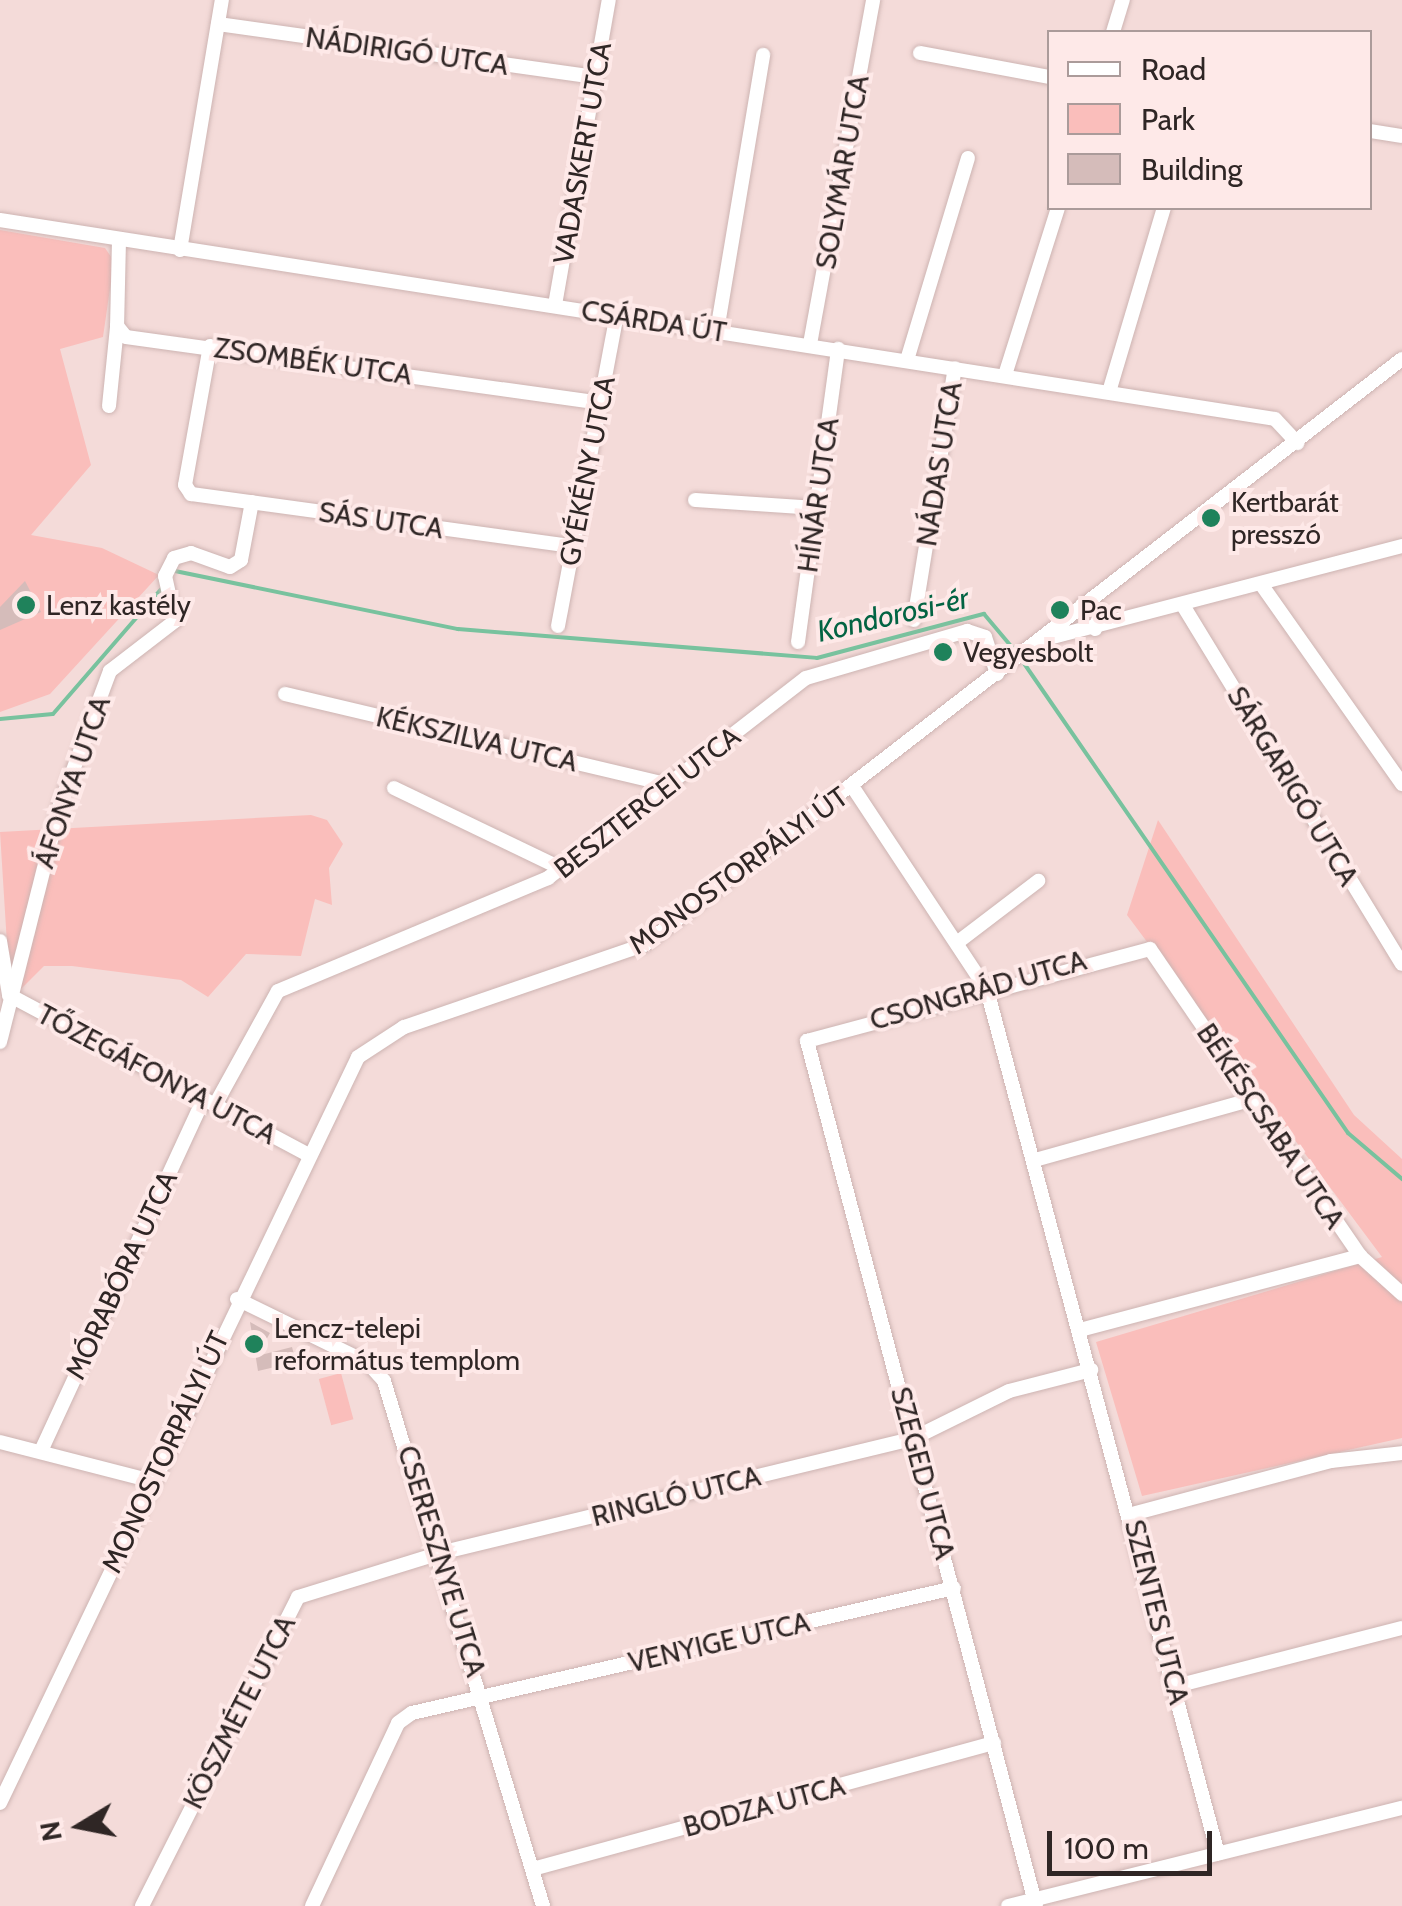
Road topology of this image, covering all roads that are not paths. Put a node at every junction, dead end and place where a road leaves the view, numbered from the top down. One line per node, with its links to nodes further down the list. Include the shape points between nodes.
1 (222, 0): 5 (street)
2 (609, 0): 10 (street, VADASKERT UTCA)
3 (873, 0): 23 (street, SOLYMÁR UTCA)
4 (1123, 0): 6 (street)
5 (218, 24): 10 (street, NÁDIRIGÓ UTCA); 18 (street)
6 (1114, 30)
7 (920, 53): 9 (street)
8 (763, 55): 22 (street)
9 (1047, 76)
10 (595, 77): 19 (street, VADASKERT UTCA)
11 (1372, 131): 12 (street)
12 (1402, 136)
13 (968, 158): 27 (street)
14 (1057, 210): 29 (street)
15 (1163, 210): 30 (street)
16 (0, 220): 17 (street, CSÁRDA ÚT)
17 (119, 240): 18 (street, CSÁRDA ÚT); 21 (street)
18 (180, 250): 19 (street, CSÁRDA ÚT)
19 (554, 305): 20 (street, CSÁRDA ÚT)
20 (617, 316): 22 (street, CSÁRDA ÚT); 31 (street, GYÉKÉNY UTCA)
21 (117, 326): 24 (street, ZSOMBÉK UTCA, via 126,336); 32 (street)
22 (717, 331): 23 (street, CSÁRDA ÚT)
23 (810, 344): 25 (street, CSÁRDA ÚT)
24 (210, 346): 31 (street, ZSOMBÉK UTCA); 35 (street, SÁS UTCA, via 185,485 191,494)
25 (838, 349): 27 (street, CSÁRDA ÚT); 36 (street, HÍNÁR UTCA)
26 (1402, 359): 33 (street, MONOSTORPÁLYI ÚT)
27 (907, 360): 28 (street, CSÁRDA ÚT)
28 (956, 368): 29 (street, CSÁRDA ÚT); 42 (street, NÁDAS UTCA)
29 (1005, 375): 30 (street, CSÁRDA ÚT)
30 (1109, 392): 33 (street, CSÁRDA ÚT, via 1275,419)
31 (601, 404): 37 (street, GYÉKÉNY UTCA)
32 (109, 406)
33 (1297, 443): 40 (street, MONOSTORPÁLYI ÚT)
34 (695, 500): 36 (street)
35 (252, 502): 37 (street, SÁS UTCA); 59 (street, ÁFONYA UTCA, via 241,560 230,567 191,553 174,558 165,576 175,621 110,671 59,808)
36 (817, 508): 46 (street, HÍNÁR UTCA)
37 (570, 546): 43 (street, GYÉKÉNY UTCA)
38 (1402, 546): 39 (street)
39 (1261, 584): 41 (street); 49 (street)
40 (1082, 605): 44 (street, via 1101,612); 45 (street, MONOSTORPÁLYI ÚT)
41 (1184, 607): 44 (street); 58 (street, SÁRGARIGÓ UTCA)
42 (914, 620)
43 (558, 626)
44 (1095, 629): 45 (street)
45 (1040, 640): 47 (street, MONOSTORPÁLYI ÚT)
46 (798, 642)
47 (998, 674): 50 (street, BESZTERCEI UTCA, via 985,637 967,631 820,672); 51 (street, MONOSTORPÁLYI ÚT)
48 (284, 694): 50 (street, KÉKSZILVA UTCA)
49 (1402, 784)
50 (669, 785): 53 (street, BESZTERCEI UTCA)
51 (852, 786): 56 (street, SZENTES UTCA); 65 (street, MONOSTORPÁLYI ÚT, via 644,945 372,1044 338,1084)
52 (394, 788): 53 (street)
53 (562, 869): 64 (street, BESZTERCEI UTCA, via 278,990)
54 (1038, 881): 56 (street)
55 (0, 941): 59 (street, ÁFONYA UTCA)
56 (958, 942): 60 (street, SZENTES UTCA)
57 (1150, 950): 60 (street, CSONGRÁD UTCA); 63 (street, BÉKÉSCSABA UTCA)
58 (1402, 964)
59 (9, 995): 62 (street, ÁFONYA UTCA); 64 (street, TŐZEGÁFONYA UTCA)
60 (989, 996): 61 (street, CSONGRÁD UTCA); 66 (street, SZENTES UTCA)
61 (807, 1041): 72 (street, SZEGED UTCA)
62 (0, 1042)
63 (1254, 1099): 66 (street); 67 (street, BÉKÉSCSABA UTCA)
64 (209, 1102): 65 (street, TŐZEGÁFONYA UTCA); 74 (street, MÓRABÓRA UTCA)
65 (305, 1153): 69 (street, MONOSTORPÁLYI ÚT)
66 (1035, 1160): 70 (street, SZENTES UTCA)
67 (1360, 1256): 68 (street, BÉKÉSCSABA UTCA); 70 (street)
68 (1402, 1294)
69 (237, 1298): 76 (street, MONOSTORPÁLYI ÚT); 78 (street, CSERESZNYE UTCA, via 368,1363 384,1381)
70 (1080, 1330): 71 (street, SZENTES UTCA)
71 (1091, 1370): 72 (street, via 1008,1391); 77 (street, SZENTES UTCA)
72 (912, 1439): 78 (street, RINGLÓ UTCA); 79 (street, SZEGED UTCA)
73 (0, 1442): 74 (street)
74 (41, 1451): 76 (street)
75 (1402, 1453): 77 (street, via 1331,1461)
76 (152, 1480): 84 (street, MONOSTORPÁLYI ÚT)
77 (1132, 1514): 81 (street, SZENTES UTCA)
78 (440, 1554): 82 (street, CSERESZNYE UTCA); 89 (street, KÖSZMÉTE UTCA, via 298,1597)
79 (954, 1588): 82 (street, VENYIGE UTCA); 83 (street, SZEGED UTCA)
80 (1402, 1628): 81 (street)
81 (1176, 1686): 86 (street, SZENTES UTCA)
82 (484, 1696): 87 (street, CSERESZNYE UTCA); 90 (street, VENYIGE UTCA, via 398,1723)
83 (994, 1744): 87 (street, BODZA UTCA); 88 (street, SZEGED UTCA)
84 (0, 1803)
85 (1402, 1808): 86 (street)
86 (1218, 1854): 88 (street)
87 (533, 1869): 91 (street, CSERESZNYE UTCA)
88 (1035, 1902): 92 (street)
89 (142, 1906)
90 (312, 1906)
91 (543, 1906)
92 (1008, 1906)

